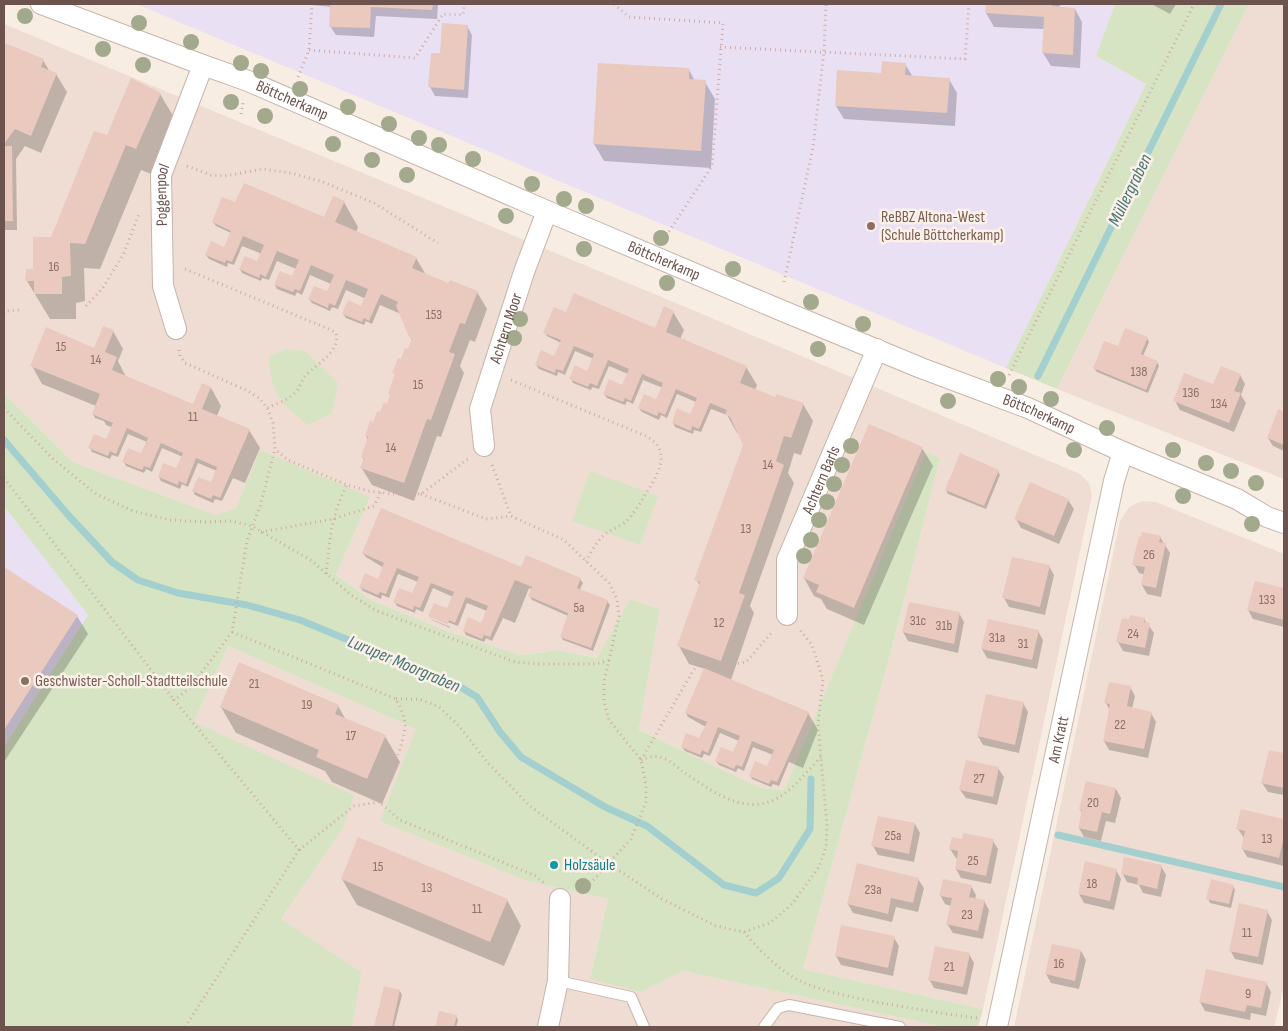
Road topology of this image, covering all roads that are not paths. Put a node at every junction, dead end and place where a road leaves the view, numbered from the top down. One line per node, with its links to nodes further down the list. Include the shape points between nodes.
1 (42, 4): 2 (street, Böttcherkamp)
2 (203, 65): 3 (street, Böttcherkamp, via 248,81); 4 (street, Poggenpool, via 161,175 163,286)
3 (547, 211): 5 (street, Böttcherkamp); 6 (street, Achtern Moor, via 480,409)
4 (176, 330)
5 (877, 349): 7 (street, Böttcherkamp, via 1028,408); 9 (street, Achtern Barls, via 787,560)
6 (484, 446)
7 (1123, 452): 8 (street, Böttcherkamp, via 1237,499); 12 (street, Am Kratt)
8 (1284, 523)
9 (787, 615)
10 (560, 900): 11 (street)
11 (558, 981): 13 (street); 14 (lane, via 631,997)
12 (990, 1023)
13 (548, 1027)
14 (644, 1027)
15 (764, 1027): 16 (lane, via 778,1008 788,1005)
16 (900, 1027)

